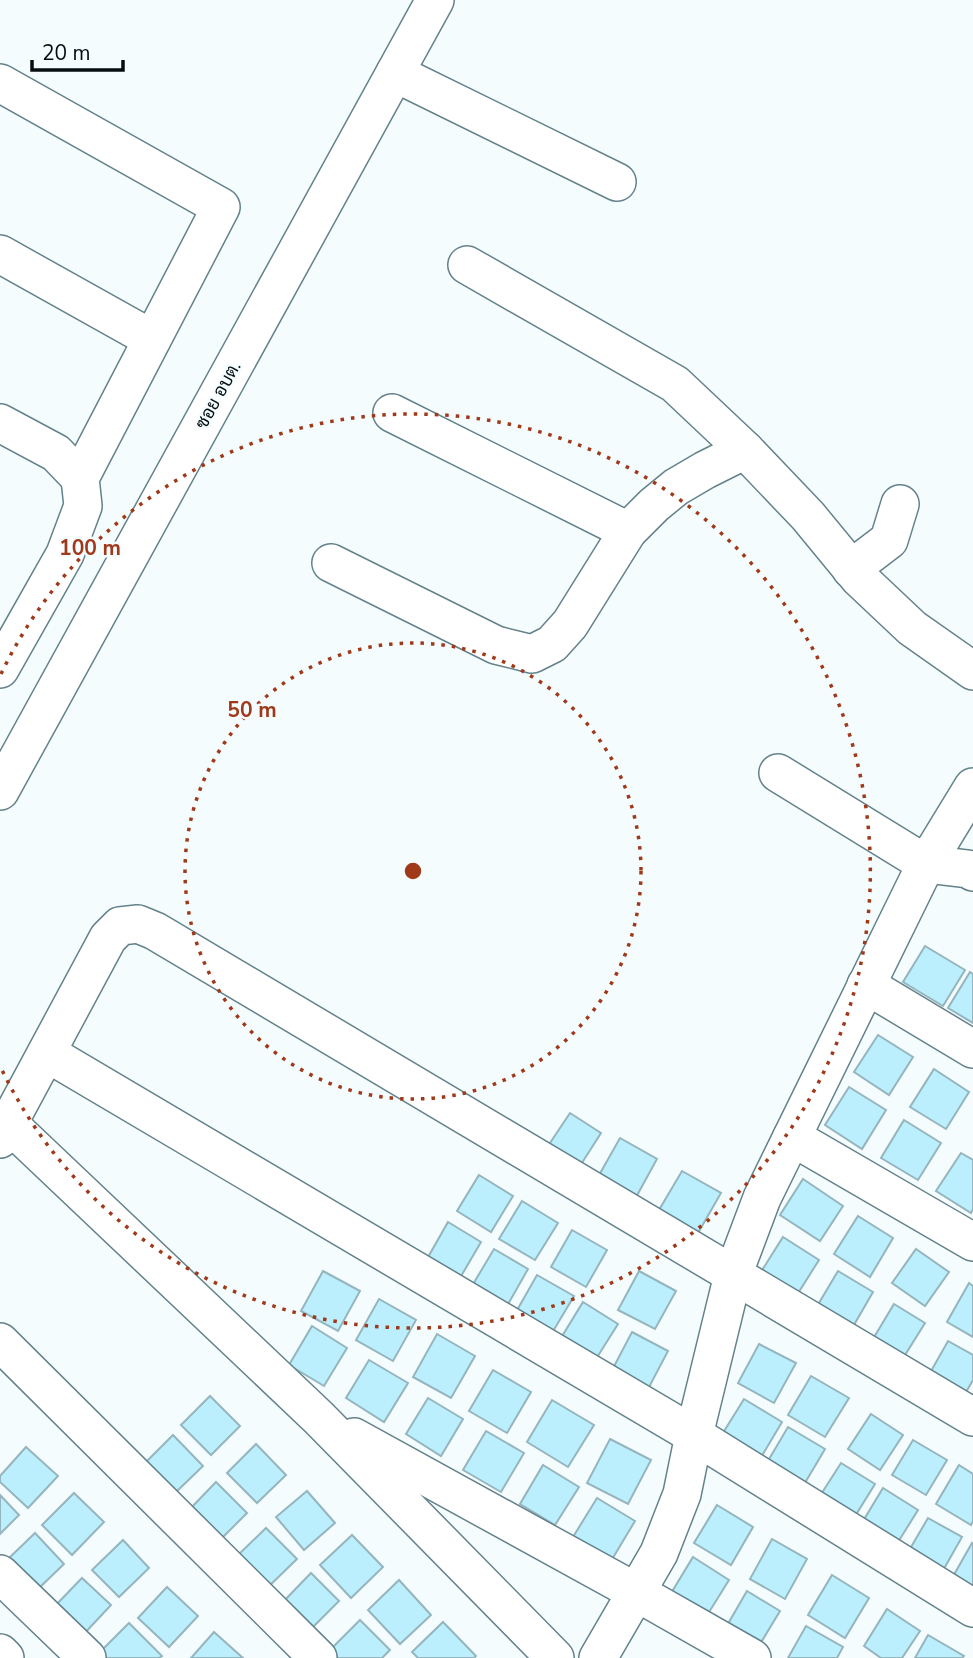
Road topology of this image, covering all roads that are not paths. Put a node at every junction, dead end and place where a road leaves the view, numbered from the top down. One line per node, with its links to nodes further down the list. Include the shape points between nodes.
1 (435, 0): 2 (street, ซอย อบต.)
2 (395, 74): 4 (street); 21 (street, ซอย อบต.)
3 (0, 83): 7 (street, via 221,207)
4 (617, 182)
5 (0, 254): 7 (street)
6 (467, 265): 10 (street, via 675,384)
7 (152, 339): 11 (street)
8 (391, 414): 13 (street)
9 (0, 423): 11 (street, via 56,453)
10 (745, 450): 13 (street, via 676,487); 15 (street)
11 (80, 478): 16 (street, via 83,506 65,554)
12 (900, 504): 15 (street, via 889,540)
13 (628, 531): 14 (street, via 570,624 552,644 532,654 496,645)
14 (331, 563)
15 (852, 569): 18 (street, via 912,628)
16 (10, 629): 17 (street)
17 (0, 670)
18 (973, 671)
19 (778, 773): 22 (street)
20 (973, 787): 22 (street)
21 (0, 791)
22 (926, 864): 23 (street); 24 (street)
23 (973, 872)
24 (866, 985): 25 (street); 28 (street)
25 (973, 1049)
26 (47, 1053): 27 (street); 30 (street, via 108,938 120,926 138,924); 34 (street)
27 (5, 1132): 33 (street)
28 (792, 1137): 29 (street); 30 (street, via 762,1198)
29 (973, 1242)
30 (733, 1275): 32 (street); 34 (street)
31 (0, 1342): 39 (street)
32 (973, 1417)
33 (319, 1418): 36 (street); 42 (street)
34 (694, 1435): 36 (street, via 682,1494 659,1553); 37 (street)
35 (0, 1574): 41 (street)
36 (636, 1592): 43 (street); 44 (street)
37 (973, 1608)
38 (0, 1653): 40 (street)
39 (303, 1653)
40 (5, 1658)
41 (87, 1658)
42 (555, 1658)
43 (598, 1658)
44 (752, 1658)

